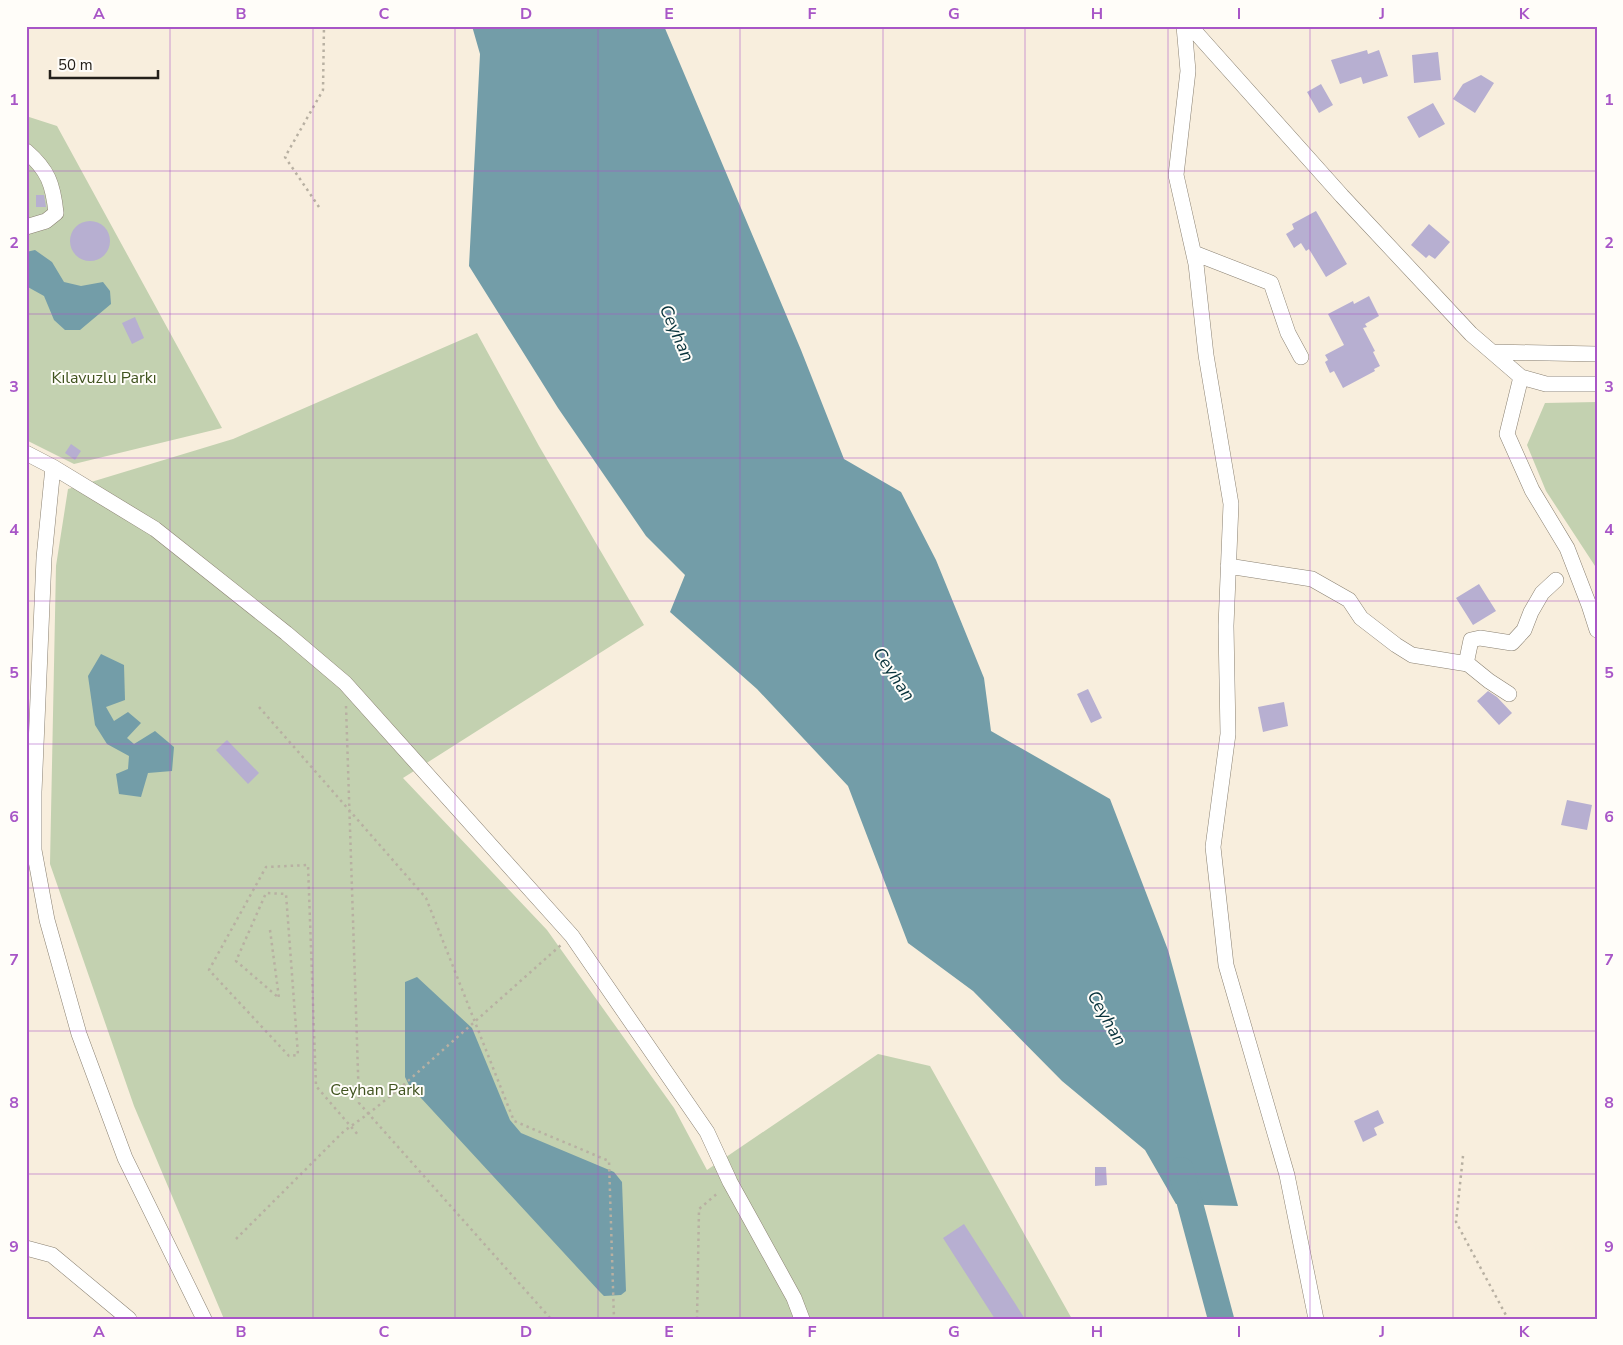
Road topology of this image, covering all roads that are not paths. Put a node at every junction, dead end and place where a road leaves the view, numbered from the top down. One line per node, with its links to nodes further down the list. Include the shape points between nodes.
1 (1184, 26): 5 (street, via 1188,71 1176,175)
2 (1190, 26): 6 (street, via 1342,196 1471,334)
3 (26, 152): 4 (street, via 40,164 54,189 56,213 46,222)
4 (26, 227)
5 (1194, 254): 8 (street, via 1271,283 1288,333); 13 (street, via 1206,355 1231,504)
6 (1492, 352): 7 (street); 9 (street)
7 (1597, 354)
8 (1301, 356)
9 (1521, 377): 10 (street, via 1546,384); 15 (street, via 1507,434 1532,490 1567,548)
10 (1597, 384)
11 (26, 453): 12 (street)
12 (53, 466): 20 (street, via 44,558 34,850 47,920 78,1034 125,1158); 21 (street, via 155,529 345,683 572,936 707,1132)
13 (1228, 566): 16 (street, via 1312,579 1349,600 1361,618 1412,655); 22 (street, via 1228,734 1213,847 1226,965 1287,1175)
14 (1556, 580): 16 (street, via 1542,593 1524,630 1512,643 1480,638 1471,640)
15 (1597, 630)
16 (1466, 664): 17 (street)
17 (1509, 694)
18 (26, 1248): 19 (street, via 52,1255)
19 (128, 1319)
20 (204, 1319)
21 (802, 1319)
22 (1316, 1319)

